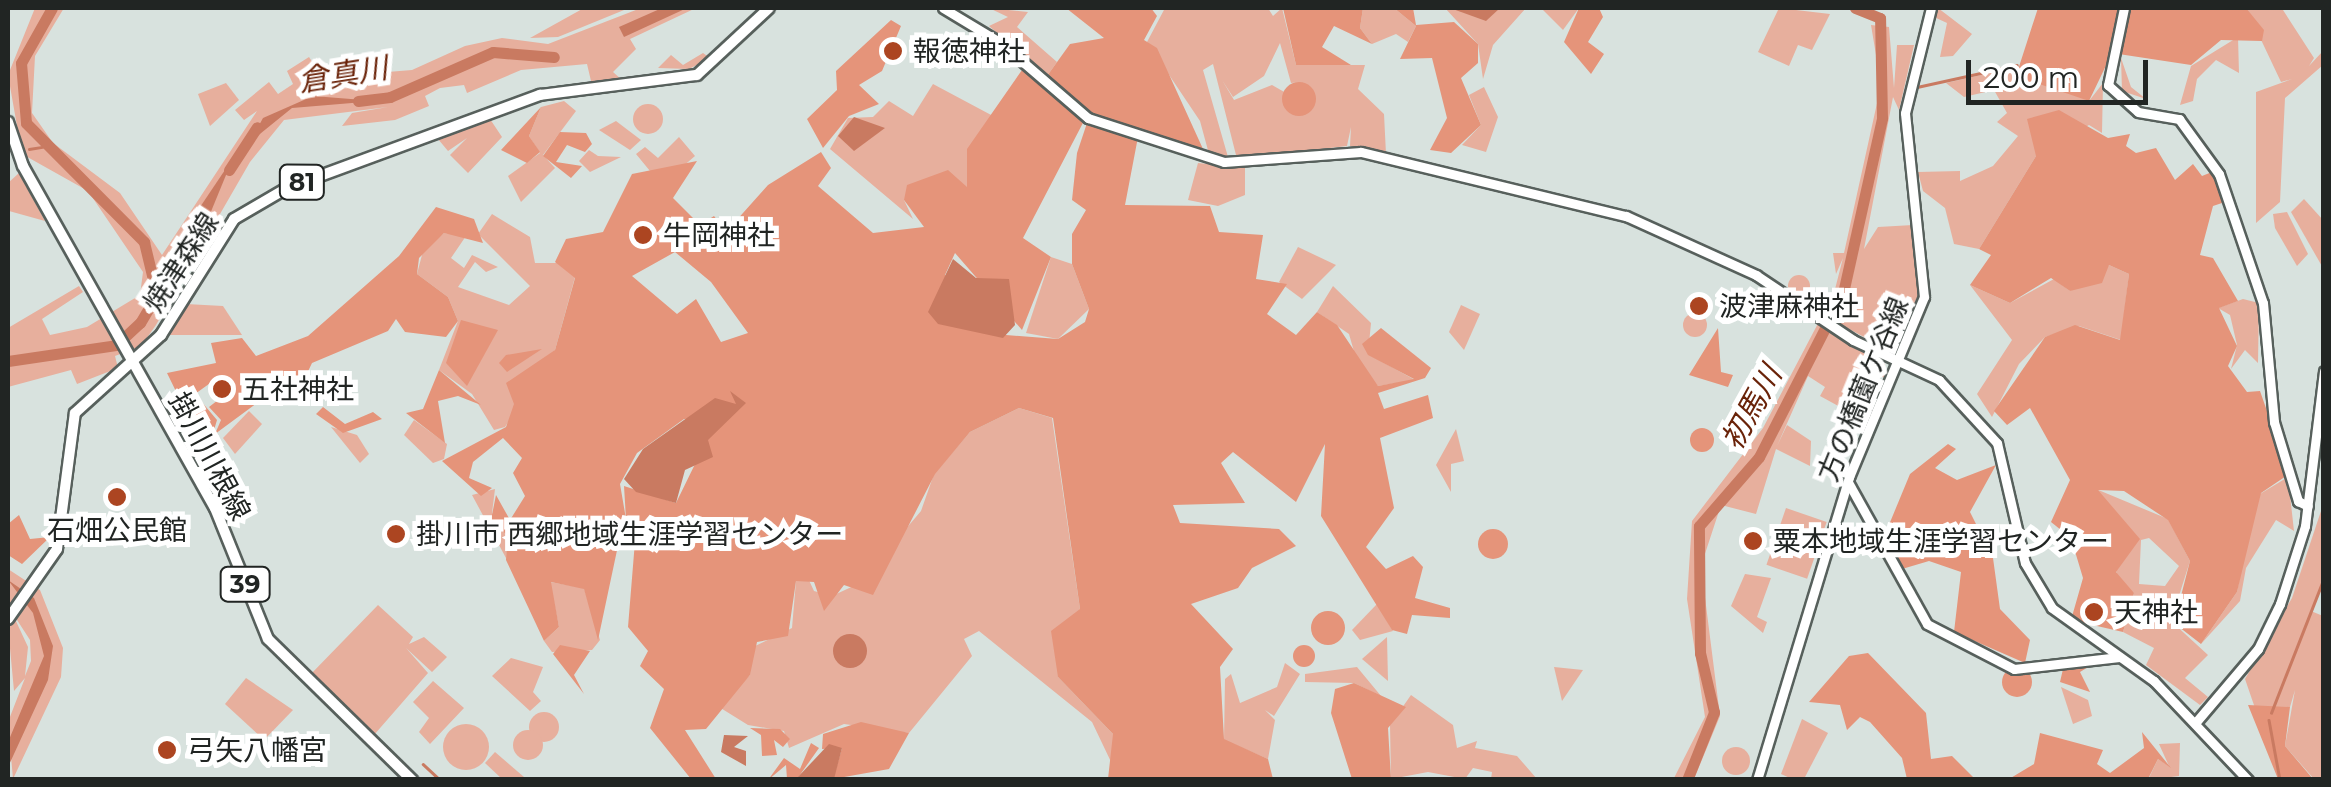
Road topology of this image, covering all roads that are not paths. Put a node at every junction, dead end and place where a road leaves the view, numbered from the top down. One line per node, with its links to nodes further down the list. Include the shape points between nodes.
1 (769, 8): 7 (main road, 焼津森線 / 81, via 696,75 540,96 265,197 225,229)
2 (943, 8): 6 (street, via 1001,43 1088,118 1224,162 1361,152 1626,216 1756,275)
3 (1931, 8): 6 (street, 方の橋薗ケ谷線, via 1905,113 1925,291)
4 (2124, 8): 10 (street, via 2108,85 2138,112 2179,119 2218,174 2263,303 2268,402 2298,501)
5 (8, 122): 7 (main road, 掛川川根線 / 39, via 15,148)
6 (1900, 362): 9 (street, 方の橋薗ケ谷線); 12 (street, via 1979,415 2003,457 2036,588 2072,628)
7 (135, 365): 11 (main road, 焼津森線 / 81, via 75,413 60,538); 14 (main road, 掛川川根線 / 39, via 215,508 272,646)
8 (2324, 371): 10 (street)
9 (1848, 482): 12 (street, via 1927,624 2014,668); 15 (street, 方の橋薗ケ谷線)
10 (2308, 506): 13 (street, via 2268,630)
11 (8, 619)
12 (2119, 657): 13 (street)
13 (2196, 722): 16 (street)
14 (412, 780)
15 (1758, 780)
16 (2248, 780)

